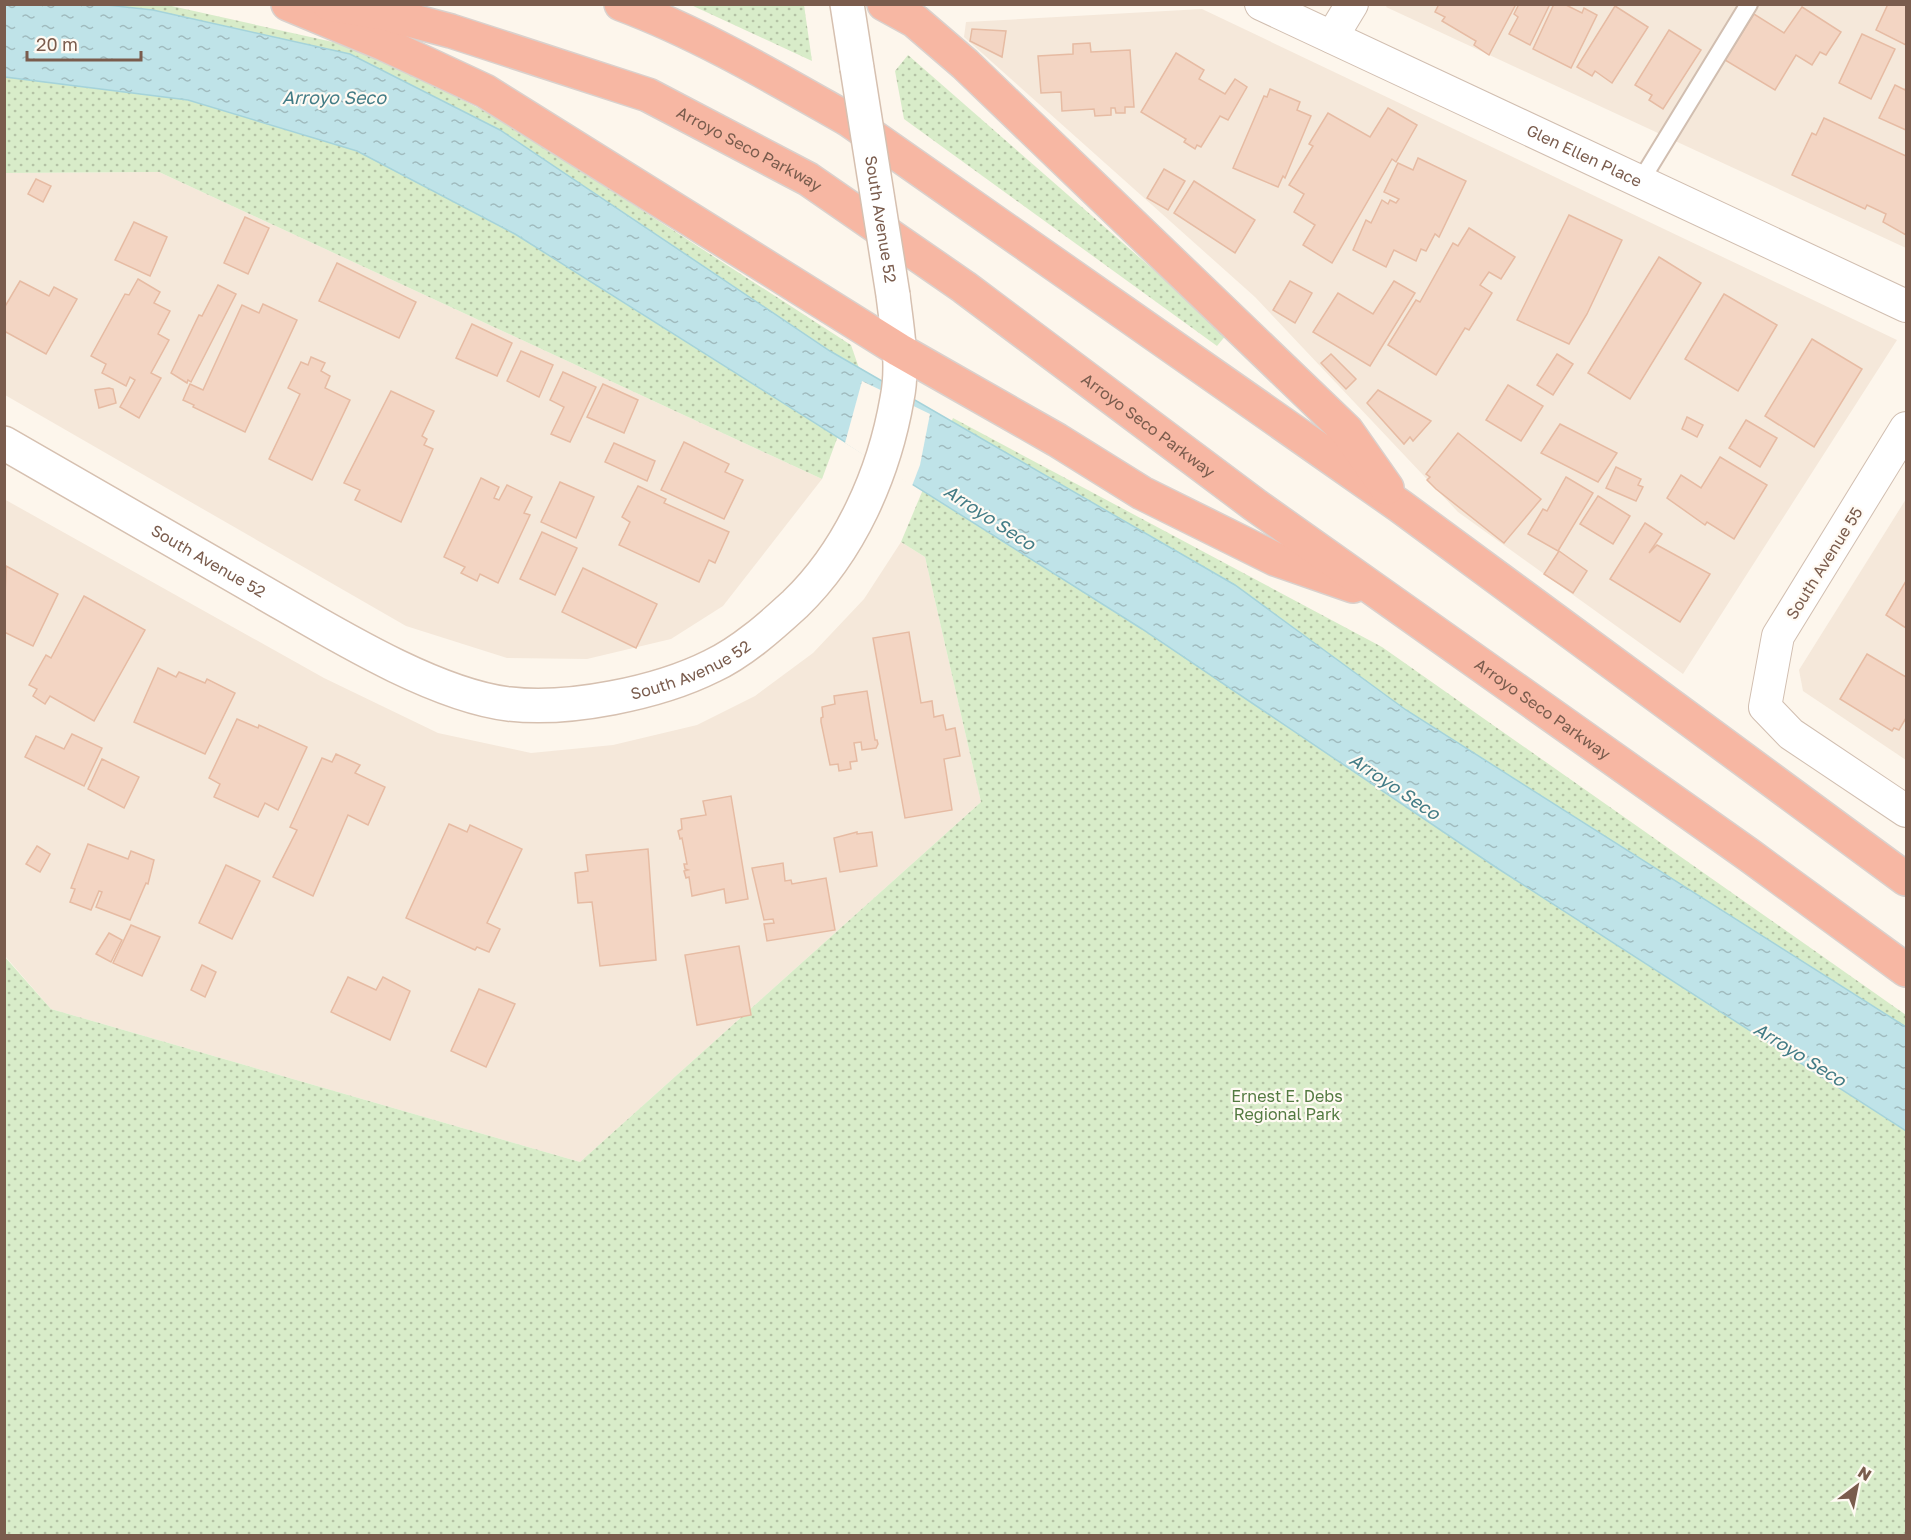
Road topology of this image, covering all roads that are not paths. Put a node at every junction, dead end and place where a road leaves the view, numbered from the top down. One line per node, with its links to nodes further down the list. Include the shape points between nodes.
1 (288, 4): 12 (highway, via 485,91)
2 (329, 4): 16 (highway, Arroyo Seco Parkway, via 451,31 648,94 808,179 964,287 1255,505)
3 (621, 4): 15 (highway, via 760,69 849,120)
4 (848, 4): 12 (street, South Avenue 52, bridge)
5 (885, 4): 15 (highway, via 915,21 965,64 1338,422)
6 (1261, 4): 9 (street, Glen Ellen Place)
7 (1352, 4): 9 (street)
8 (1749, 4): 10 (lane)
9 (1332, 38): 10 (street, Glen Ellen Place)
10 (1640, 182): 11 (street, Glen Ellen Place)
11 (1906, 306)
12 (899, 350): 14 (street, South Avenue 52, via 898,397 872,489 815,584 775,622 713,666 646,691 579,702 509,704 447,688 372,652); 16 (highway, via 1152,498 1275,560)
13 (1906, 428): 17 (street, South Avenue 55, via 1778,636 1766,707 1791,734)
14 (4, 443)
15 (1400, 506): 18 (highway)
16 (1388, 598): 19 (highway, Arroyo Seco Parkway)
17 (1906, 811)
18 (1906, 879)
19 (1906, 970)

